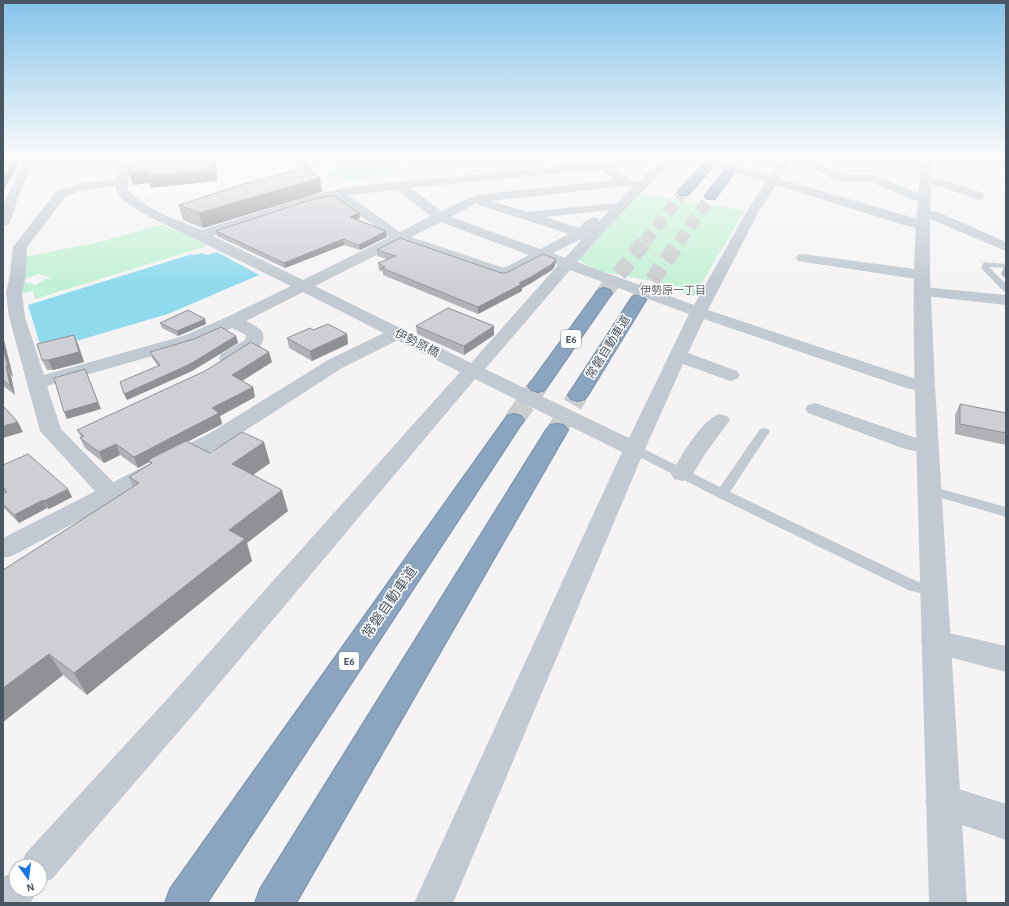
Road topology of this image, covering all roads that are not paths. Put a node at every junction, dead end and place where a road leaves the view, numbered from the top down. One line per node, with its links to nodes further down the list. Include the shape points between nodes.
1 (7, 199): 21 (street)
2 (57, 199): 37 (street, via 20,247)
3 (131, 199): 20 (street, 伊勢原橋)
4 (346, 199): 24 (street)
5 (417, 199): 19 (street)
6 (476, 199): 18 (street); 19 (street)
7 (627, 199): 16 (street)
8 (761, 199): 36 (street)
9 (833, 199): 14 (street, via 912,223)
10 (917, 199): 14 (street)
11 (924, 199): 14 (street)
12 (927, 199): 14 (street)
13 (310, 200): 22 (street)
14 (924, 205): 25 (street, via 933,215); 30 (street)
15 (598, 207): 16 (street); 18 (street); 23 (street)
16 (619, 207): 23 (street)
17 (186, 214): 20 (street)
18 (528, 216): 23 (street)
19 (440, 218): 24 (street); 26 (street)
20 (166, 220): 22 (street, 伊勢原橋)
21 (3, 222)
22 (201, 234): 31 (street, 伊勢原橋)
23 (586, 234): 26 (street); 28 (street)
24 (400, 238): 26 (street, via 504,273); 31 (street)
25 (1006, 247)
26 (540, 254): 28 (street)
27 (803, 258): 30 (street)
28 (567, 264): 36 (street); 42 (street)
29 (1006, 266): 32 (lane, via 987,264 985,267)
30 (922, 284): 35 (street); 46 (street)
31 (304, 286): 38 (street); 39 (street, 伊勢原橋)
32 (1006, 289)
33 (604, 293): 45 (highway, E6)
34 (638, 300): 47 (highway, 常磐自動車道)
35 (1006, 300)
36 (699, 312): 40 (street); 46 (street)
37 (10, 319): 44 (street)
38 (233, 321): 41 (street, via 255,333 254,342); 44 (street, via 189,340)
39 (398, 334): 42 (street, 伊勢原橋); 57 (street, via 335,364 218,438)
40 (678, 356): 43 (street); 54 (street)
41 (214, 368)
42 (473, 371): 54 (street, 伊勢原橋); 66 (street, via 462,380)
43 (730, 374)
44 (36, 384): 57 (street, via 51,431 70,436)
45 (538, 386)
46 (925, 386): 53 (street)
47 (578, 395)
48 (815, 409): 53 (street)
49 (514, 420): 67 (highway, 常磐自動車道 / E6)
50 (720, 420): 55 (street, via 695,450)
51 (557, 430): 68 (highway)
52 (764, 431): 58 (lane)
53 (927, 447): 56 (street)
54 (634, 449): 55 (lane); 69 (street)
55 (682, 474): 58 (lane)
56 (930, 490): 59 (lane); 61 (street)
57 (111, 494): 60 (street)
58 (722, 494): 61 (lane, via 913,586)
59 (1006, 512)
60 (3, 549)
61 (935, 591): 62 (street)
62 (936, 642): 63 (street); 64 (street)
63 (1006, 659)
64 (943, 802): 65 (street); 70 (street)
65 (1006, 822)
66 (46, 858)
67 (184, 903)
68 (274, 903)
69 (433, 903)
70 (948, 903)

